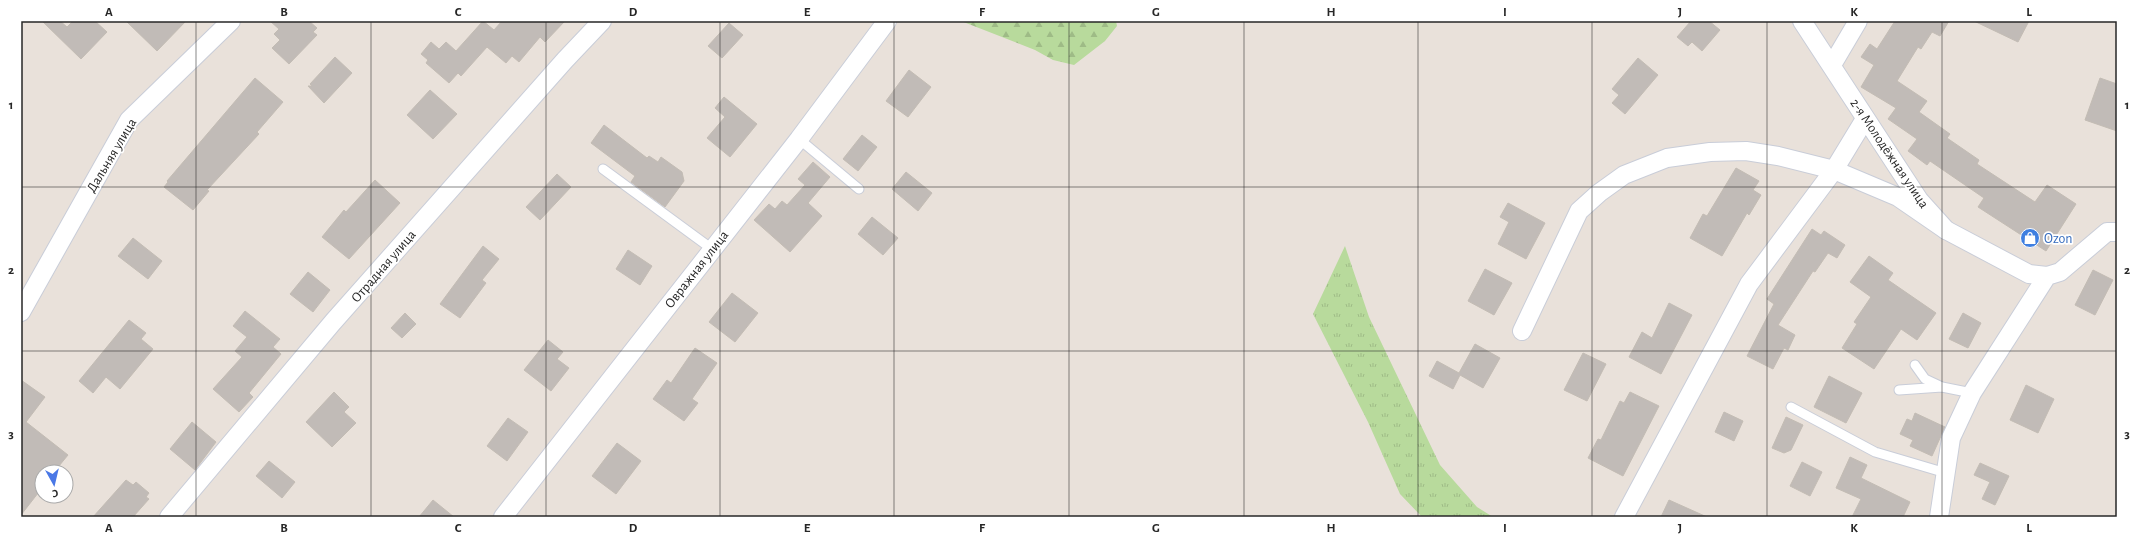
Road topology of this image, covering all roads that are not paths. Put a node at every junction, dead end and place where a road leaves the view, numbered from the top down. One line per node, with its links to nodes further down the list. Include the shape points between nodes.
1 (231, 21): 16 (street, Дальняя улица, via 129,120)
2 (602, 21): 24 (street, Отрадная улица, via 559,66 338,316)
3 (887, 21): 8 (street, Овражная улица)
4 (1802, 21): 6 (street, 2-я Молодёжная улица)
5 (1858, 21): 6 (street)
6 (1832, 65): 7 (street, 2-я Молодёжная улица)
7 (1865, 119): 10 (street); 12 (street, 2-я Молодёжная улица, via 1919,200)
8 (798, 139): 11 (lane); 14 (street, Овражная улица)
9 (603, 169): 14 (lane)
10 (1834, 170): 12 (street, via 1898,196); 17 (street, via 1778,156 1746,151 1718,151 1668,158 1624,175 1599,192 1579,211); 26 (street, via 1749,284)
11 (860, 189)
12 (1946, 230): 15 (street, 2-я Молодёжная улица, via 2029,274)
13 (2117, 232): 15 (street, via 2107,232 2060,272)
14 (712, 249): 25 (street, Овражная улица)
15 (2047, 276): 21 (street)
16 (21, 312)
17 (1522, 331)
18 (1915, 365): 19 (lane, via 1925,379)
19 (1942, 387): 20 (lane); 21 (lane)
20 (1899, 390)
21 (1972, 393): 23 (street, via 1951,438)
22 (1791, 407): 23 (lane, via 1875,452)
23 (1946, 473): 27 (street)
24 (169, 517)
25 (503, 517)
26 (1624, 517)
27 (1939, 517)

